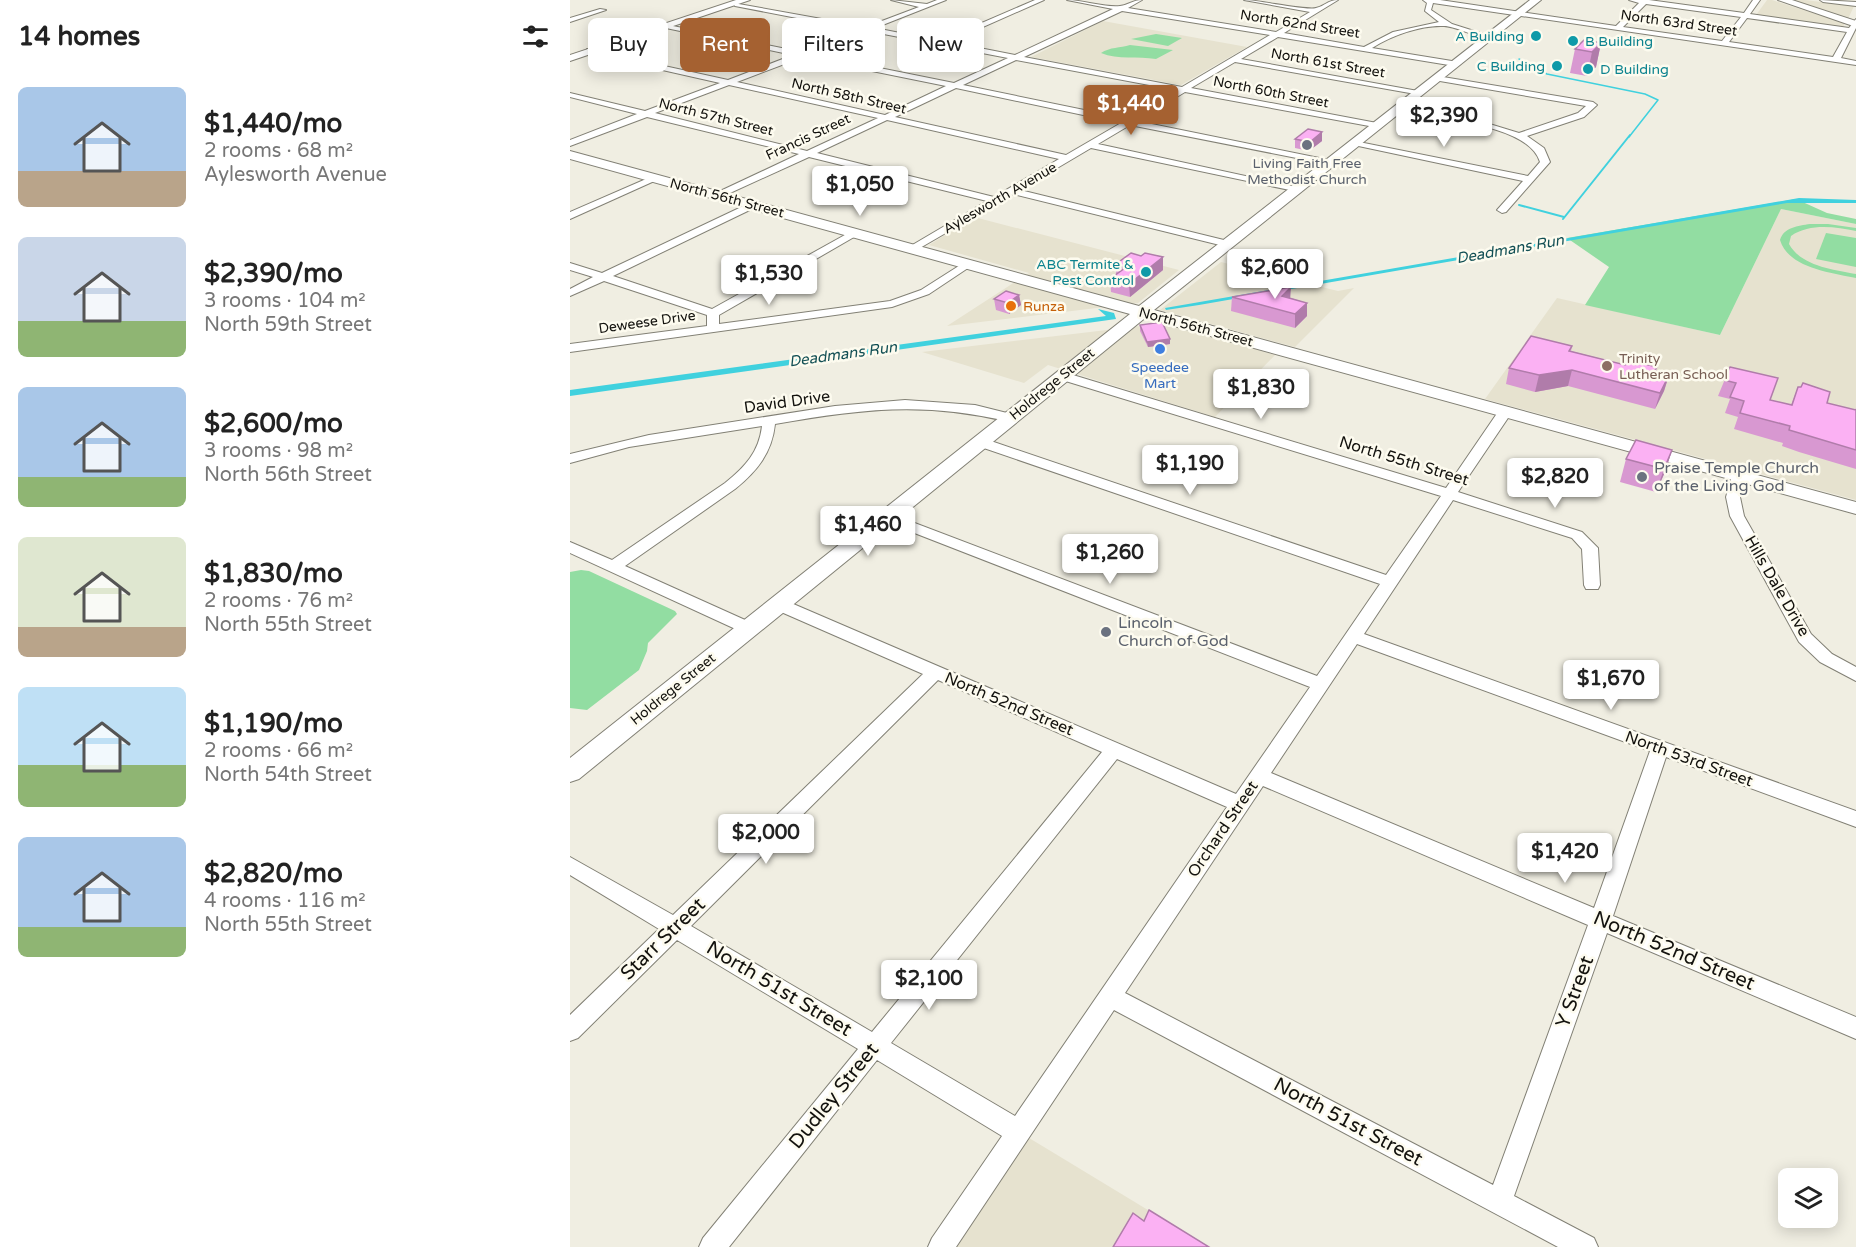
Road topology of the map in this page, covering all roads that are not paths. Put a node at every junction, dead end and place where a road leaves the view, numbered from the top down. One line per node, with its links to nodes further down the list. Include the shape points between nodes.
1 (746, 0): 16 (main road)
2 (894, 0): 18 (street)
3 (943, 0): 18 (street)
4 (1041, 0): 28 (street)
5 (1070, 0): 19 (street, North 62nd Street)
6 (1139, 0): 19 (street, Francis Street)
7 (1247, 0): 21 (street)
8 (1335, 0): 21 (street, Aylesworth Avenue)
9 (1428, 0): 22 (street, North 63rd Street); 27 (street, via 1428,13)
10 (1536, 0): 22 (main road, Holdrege Street)
11 (1632, 0): 15 (street)
12 (1756, 0): 23 (street)
13 (1783, 0): 30 (main road)
14 (1823, 0): 17 (street)
15 (1646, 1): 23 (street); 32 (street)
16 (735, 3): 24 (street, North 60th Street); 29 (main road)
17 (1856, 4)
18 (928, 6): 26 (street)
19 (1121, 8): 33 (street, North 62nd Street); 40 (street, Francis Street)
20 (602, 10): 25 (street)
21 (1317, 11): 33 (street, Aylesworth Avenue)
22 (1519, 14): 32 (street, North 63rd Street); 34 (main road, Holdrege Street)
23 (1745, 16): 30 (street); 35 (street)
24 (812, 18)
25 (570, 20)
26 (885, 22)
27 (1449, 23): 34 (street); 36 (street, via 1395,32)
28 (984, 24)
29 (668, 25)
30 (1855, 25): 43 (street)
31 (668, 26): 37 (street)
32 (1618, 28): 35 (street, North 63rd Street)
33 (1278, 34): 36 (street, North 62nd Street); 42 (street, Aylesworth Avenue)
34 (1489, 37): 46 (main road, Holdrege Street)
35 (1724, 44): 43 (street, North 63rd Street)
36 (1365, 49): 46 (street, North 62nd Street)
37 (782, 50)
38 (984, 51): 40 (street, North 60th Street)
39 (588, 52): 41 (main road)
40 (1017, 57): 51 (street, Francis Street); 52 (street, North 60th Street)
41 (570, 58)
42 (1234, 60): 52 (street, Aylesworth Avenue); 53 (street, North 61st Street)
43 (1836, 60): 45 (street, North 63rd Street)
44 (782, 62): 50 (street)
45 (1856, 63)
46 (1455, 64): 49 (main road, Holdrege Street)
47 (668, 68): 50 (street, North 58th Street)
48 (885, 71): 51 (street)
49 (1437, 78): 53 (main road, Holdrege Street); 60 (street, via 1593,105 1581,115)
50 (729, 82): 56 (street); 57 (street, North 58th Street)
51 (955, 86): 57 (street, Francis Street); 58 (street)
52 (1185, 89): 58 (street, Aylesworth Avenue); 59 (street, North 60th Street)
53 (1418, 93): 55 (main road, Holdrege Street)
54 (570, 95): 56 (street, North 57th Street)
55 (1398, 109): 59 (main road, Holdrege Street); 60 (street)
56 (646, 114): 61 (street); 65 (street, North 57th Street)
57 (886, 118): 65 (street, Francis Street); 66 (street, North 58th Street)
58 (1130, 122): 63 (street, Aylesworth Avenue); 67 (street)
59 (1377, 126): 62 (main road, Holdrege Street)
60 (1521, 135): 69 (street, via 1539,146 1546,156 1544,165)
61 (570, 143)
62 (1353, 144): 67 (main road, Holdrege Street); 69 (street)
63 (1090, 145): 66 (street, Aylesworth Avenue); 70 (street)
64 (570, 154): 68 (main road, North 56th Street)
65 (808, 154): 72 (street, Francis Street); 73 (street, North 57th Street)
66 (1067, 158): 71 (street, Aylesworth Avenue)
67 (1329, 163): 70 (main road, Holdrege Street)
68 (656, 178): 72 (main road, North 56th Street); 76 (street)
69 (1530, 179): 75 (street)
70 (1296, 190): 78 (main road, Holdrege Street)
71 (1011, 191): 73 (street, Aylesworth Avenue); 78 (street)
72 (719, 195): 74 (main road, North 56th Street)
73 (995, 200): 79 (street, Aylesworth Avenue)
74 (752, 204): 77 (main road, North 56th Street); 82 (street)
75 (1502, 210)
76 (570, 216)
77 (856, 233): 79 (main road, North 56th Street); 85 (street)
78 (1228, 244): 84 (main road, Holdrege Street)
79 (913, 249): 80 (main road, North 56th Street)
80 (969, 264): 84 (main road, North 56th Street); 86 (street, Deweese Drive, via 925,292 892,304)
81 (570, 266): 82 (street)
82 (603, 277): 83 (street); 85 (street)
83 (570, 293)
84 (1141, 312): 88 (main road, Holdrege Street); 89 (main road, North 56th Street)
85 (712, 313): 86 (street)
86 (712, 328): 87 (street, Deweese Drive)
87 (570, 348)
88 (1063, 376): 90 (main road, Holdrege Street); 95 (street, North 55th Street)
89 (1505, 412): 94 (main road, North 56th Street); 95 (street, Orchard Street)
90 (1010, 418): 91 (street, David Drive, via 962,405 914,402); 92 (main road, Holdrege Street)
91 (769, 421): 93 (street, David Drive, via 632,442); 99 (street, via 765,448 748,471)
92 (980, 442): 97 (main road, Holdrege Street); 100 (street)
93 (570, 459)
94 (1739, 476): 96 (main road, North 56th Street); 106 (street, Hills Dale Drive, via 1733,497 1738,518 1799,631 1826,658)
95 (1450, 493): 100 (street, Orchard Street); 101 (street, North 55th Street, via 1577,535 1592,554)
96 (1856, 508)
97 (886, 517): 102 (main road, Holdrege Street); 107 (street)
98 (570, 547): 99 (street)
99 (613, 567): 103 (street)
100 (1390, 582): 104 (street, Orchard Street)
101 (1592, 585)
102 (778, 604): 103 (main road, Holdrege Street); 105 (street, North 52nd Street)
103 (748, 628): 110 (main road, Holdrege Street)
104 (1353, 636): 107 (street, Orchard Street); 108 (street, North 53rd Street)
105 (936, 672): 109 (street, North 52nd Street); 116 (street, Starr Street)
106 (1856, 675)
107 (1321, 684): 111 (street, Orchard Street)
108 (1660, 748): 113 (street, North 53rd Street); 115 (street, Y Street)
109 (1114, 750): 112 (street, North 52nd Street); 120 (street, Dudley Street)
110 (570, 772)
111 (1259, 776): 112 (street, Orchard Street); 115 (street, North 52nd Street)
112 (1240, 804): 117 (street, Orchard Street)
113 (1856, 819)
114 (570, 865): 116 (street, North 51st Street)
115 (1601, 920): 118 (street, North 52nd Street); 122 (street, Y Street)
116 (676, 927): 119 (street, Starr Street); 120 (street, North 51st Street)
117 (1110, 996): 121 (street, Orchard Street); 122 (street, North 51st Street)
118 (1856, 1028)
119 (570, 1030)
120 (874, 1046): 121 (street, North 51st Street); 123 (street, Dudley Street)
121 (1019, 1132): 124 (street, Orchard Street)
122 (1499, 1202): 125 (street, North 51st Street)
123 (712, 1247)
124 (941, 1247)
125 (1585, 1247)

